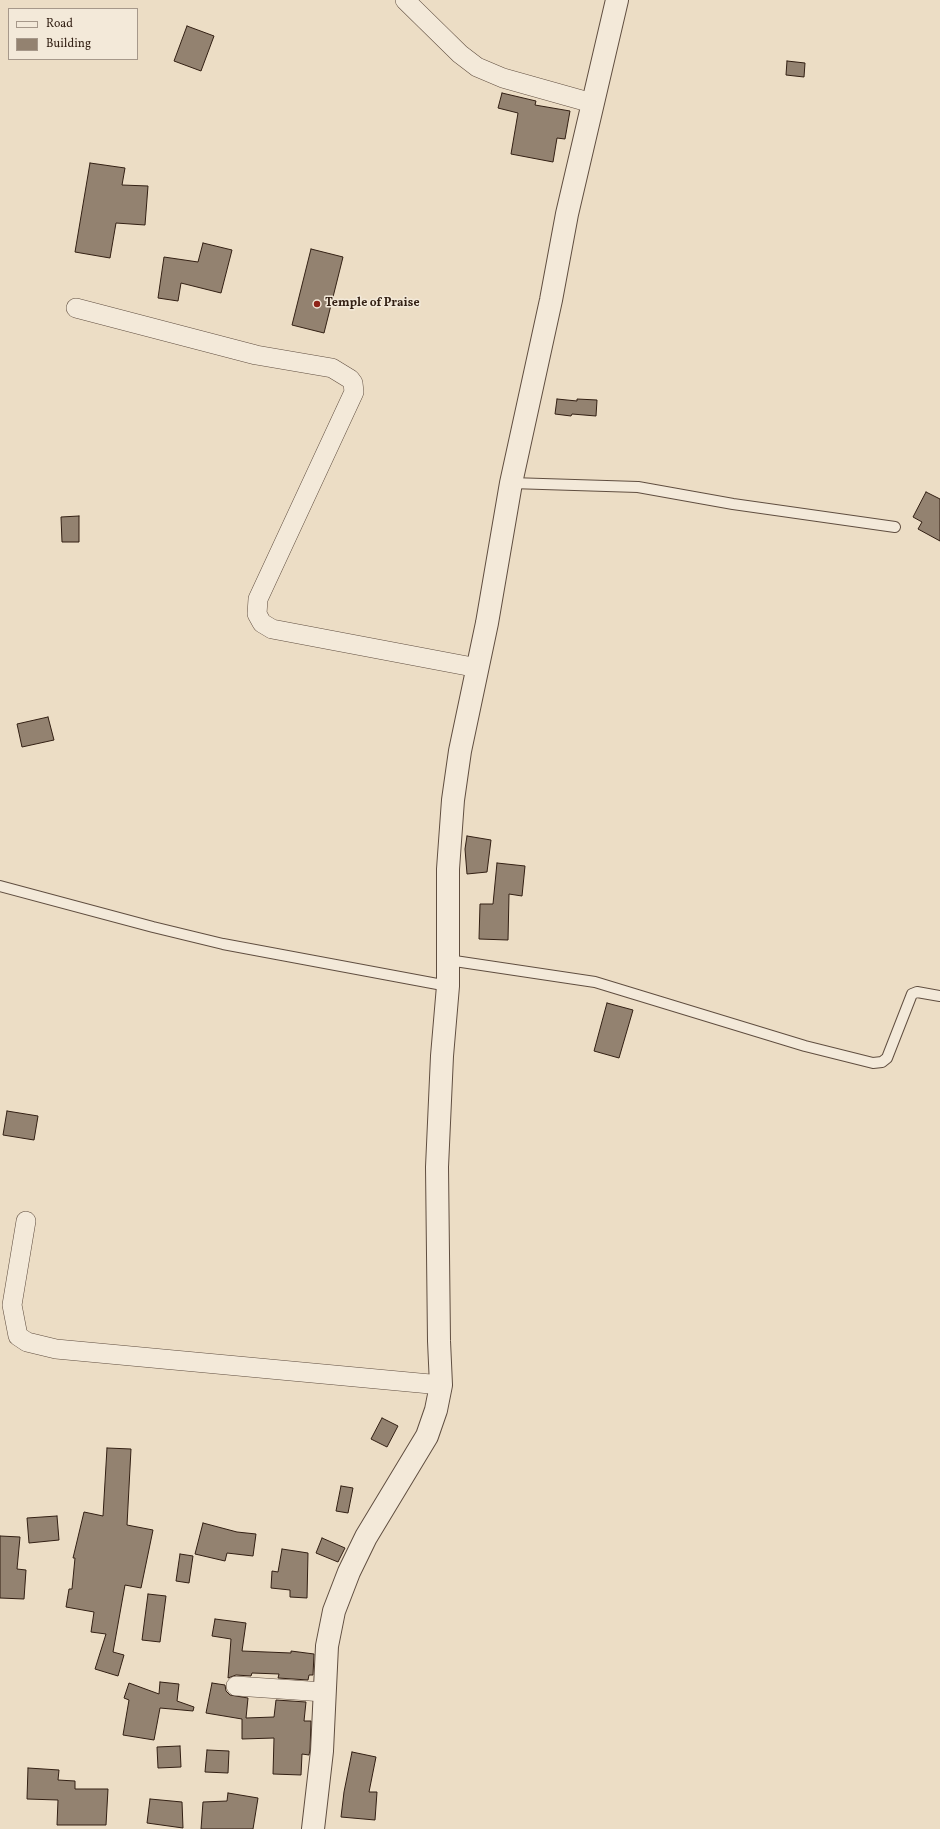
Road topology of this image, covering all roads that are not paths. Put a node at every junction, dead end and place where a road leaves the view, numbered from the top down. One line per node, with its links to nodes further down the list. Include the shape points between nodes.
1 (405, 0): 3 (street, via 460,54 477,67 503,78)
2 (617, 0): 3 (street)
3 (592, 103): 5 (street)
4 (76, 308): 7 (street, via 256,355 332,368 350,379 354,392 258,599 258,614 262,623 272,629)
5 (511, 483): 6 (lane, via 638,487 733,504); 7 (street)
6 (895, 527)
7 (478, 668): 9 (street, via 460,751 453,800 448,869)
8 (0, 886): 10 (lane, via 223,944)
9 (448, 960): 10 (street); 11 (lane, via 594,982 804,1046 872,1063 882,1062 887,1058 912,994 917,992)
10 (448, 986): 13 (street, via 437,1167)
11 (940, 996)
12 (26, 1221): 13 (street, via 12,1305 18,1336 27,1342 56,1349)
13 (441, 1385): 15 (street, via 427,1436 366,1537 334,1611)
14 (236, 1686): 15 (street)
15 (324, 1692): 16 (street, via 322,1751)
16 (313, 1829)

